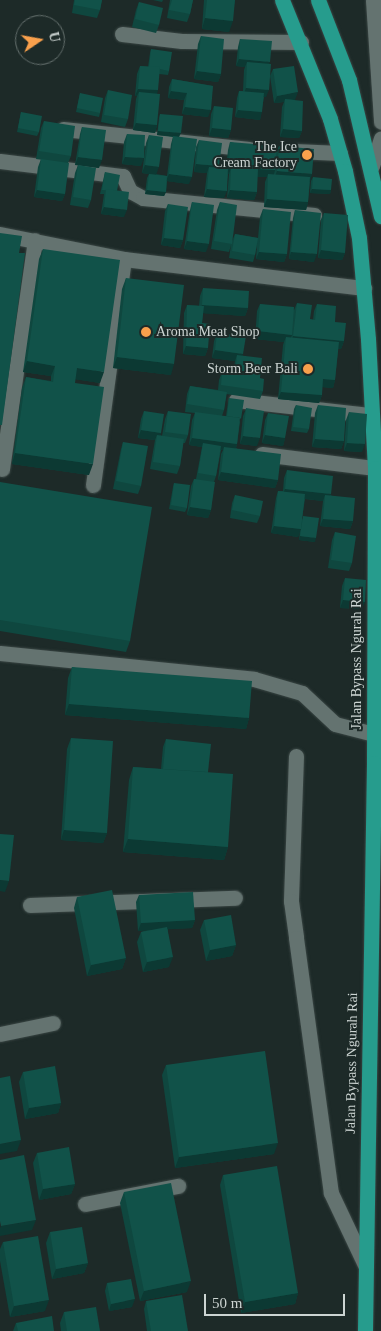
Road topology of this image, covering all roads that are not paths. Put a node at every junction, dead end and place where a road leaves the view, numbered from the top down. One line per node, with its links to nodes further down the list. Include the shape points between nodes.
1 (282, 0): 5 (highway, Jalan Bypass Ngurah Rai)
2 (318, 0): 11 (highway, via 349,80)
3 (373, 0): 6 (street)
4 (122, 34): 5 (street, via 182,41)
5 (301, 42): 9 (highway, Jalan Bypass Ngurah Rai)
6 (381, 122)
7 (63, 129): 9 (street, via 272,151)
8 (381, 138): 11 (street)
9 (340, 153): 13 (highway, Jalan Bypass Ngurah Rai)
10 (0, 161): 13 (street, via 123,176 130,191 143,198)
11 (372, 166): 12 (highway)
12 (381, 216)
13 (355, 219): 17 (highway, Jalan Bypass Ngurah Rai)
14 (0, 234): 15 (street)
15 (35, 240): 16 (street); 22 (street)
16 (124, 259): 17 (street); 23 (street)
17 (364, 288): 19 (highway, Jalan Bypass Ngurah Rai)
18 (236, 400): 19 (street)
19 (372, 416): 21 (highway, Jalan Bypass Ngurah Rai)
20 (252, 452): 21 (street)
21 (374, 468): 25 (highway, Jalan Bypass Ngurah Rai)
22 (2, 470)
23 (93, 485)
24 (0, 653): 25 (street, via 254,679 302,693 335,724)
25 (374, 734): 29 (highway, Jalan Bypass Ngurah Rai)
26 (296, 756): 34 (street, via 291,901 296,938 331,1193)
27 (235, 898): 28 (street)
28 (30, 905)
29 (375, 967): 34 (highway, Jalan Bypass Ngurah Rai)
30 (53, 1023): 31 (street)
31 (0, 1034)
32 (178, 1186): 33 (street)
33 (85, 1204)
34 (365, 1266): 35 (highway, Jalan Bypass Ngurah Rai)
35 (365, 1331)

